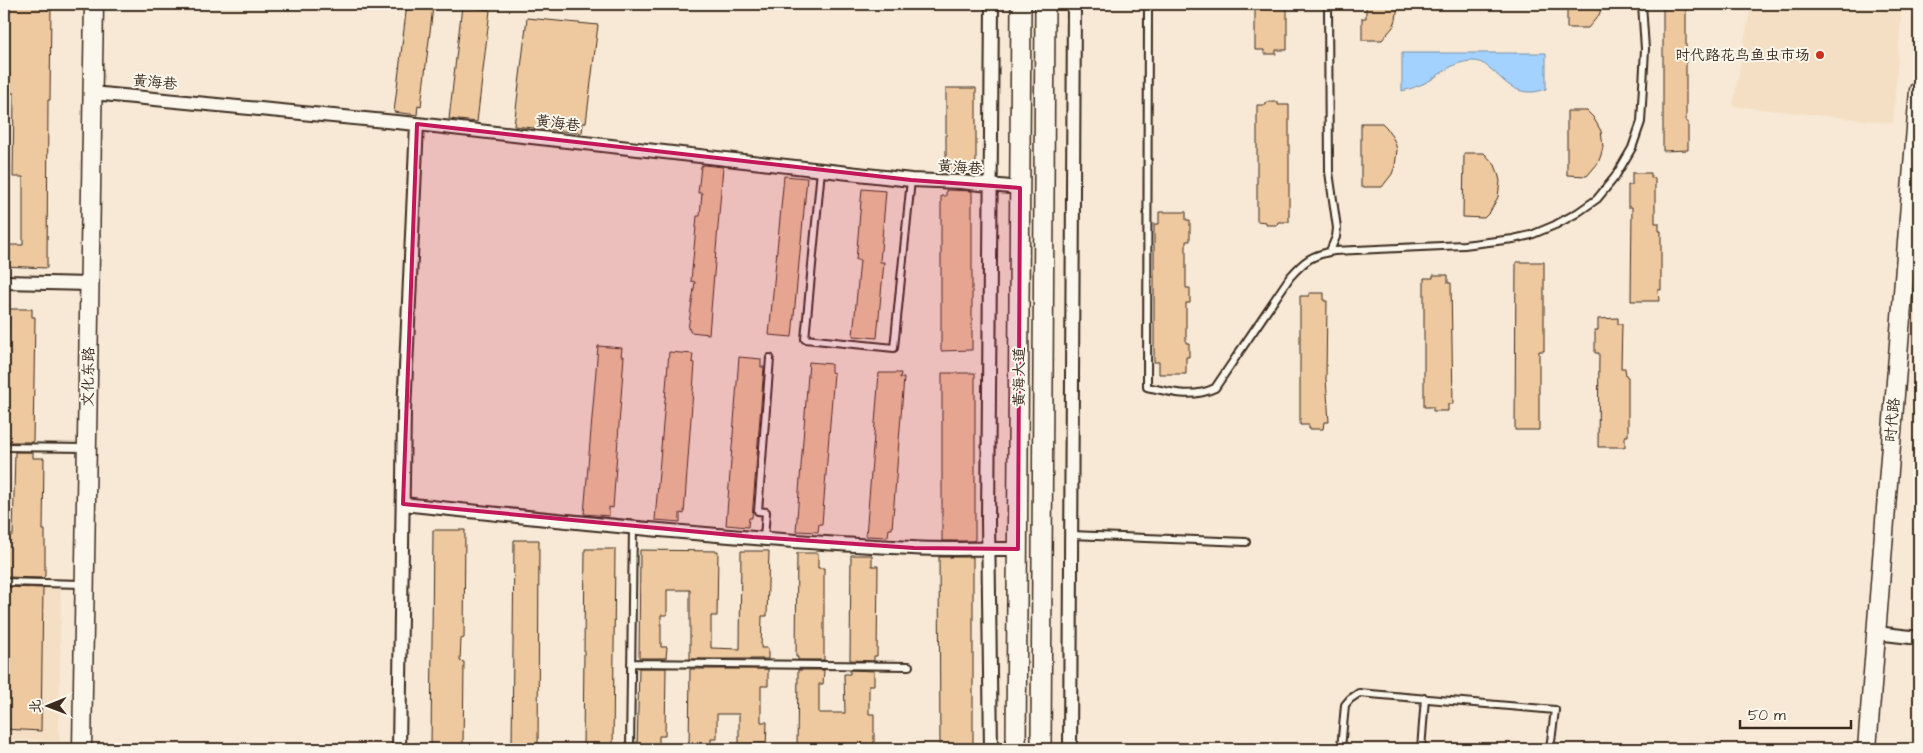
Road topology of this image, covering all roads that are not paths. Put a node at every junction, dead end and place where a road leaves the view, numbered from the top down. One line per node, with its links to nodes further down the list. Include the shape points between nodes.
1 (94, 4): 10 (street, 文化东路)
2 (992, 4): 16 (street)
3 (1021, 4): 17 (main road, 黄海大道)
4 (1045, 4): 43 (main road, 黄海大道)
5 (1074, 4): 26 (street)
6 (1148, 4): 18 (lane, via 1147,387 1179,394 1198,394 1215,388 1290,277 1308,258)
7 (1328, 4): 18 (lane, via 1329,172 1337,228)
8 (1642, 4): 18 (lane, via 1645,49 1641,122 1632,148 1597,199 1555,225 1513,239 1464,246)
9 (1919, 90): 11 (street, 时代路)
10 (92, 93): 12 (street, 黄海巷); 20 (street, 文化东路)
11 (1919, 95): 13 (street, 时代路)
12 (417, 124): 14 (street, 黄海巷); 24 (street)
13 (1917, 147): 33 (street, 时代路)
14 (821, 170): 15 (street, 黄海巷); 15 (lane, via 805,339 894,348)
15 (911, 180): 16 (street, 黄海巷)
16 (991, 185): 17 (street, 黄海巷); 29 (street)
17 (1020, 188): 30 (main road, 黄海大道)
18 (1330, 252)
19 (4, 282): 20 (street)
20 (90, 284): 23 (street, 文化东路)
21 (770, 358): 27 (lane, via 758,511 766,512)
22 (4, 447): 23 (lane)
23 (87, 448): 32 (street, 文化东路)
24 (403, 504): 25 (street); 39 (street)
25 (633, 527): 27 (street); 35 (lane)
26 (1071, 535): 28 (lane); 44 (street)
27 (764, 538): 29 (street, via 914,548)
28 (1246, 542)
29 (988, 548): 30 (street); 41 (street)
30 (1018, 549): 42 (main road, 黄海大道)
31 (4, 582): 32 (lane)
32 (85, 584): 38 (street, 文化东路)
33 (1876, 633): 34 (street); 48 (street, 时代路)
34 (1919, 638)
35 (631, 663): 36 (lane); 40 (lane)
36 (909, 666)
37 (1425, 698): 45 (lane, via 1359,693 1345,705); 46 (lane); 47 (lane, via 1554,710)
38 (82, 749)
39 (399, 749)
40 (630, 749)
41 (991, 749)
42 (1016, 749)
43 (1041, 749)
44 (1070, 749)
45 (1341, 749)
46 (1421, 749)
47 (1550, 749)
48 (1868, 749)

